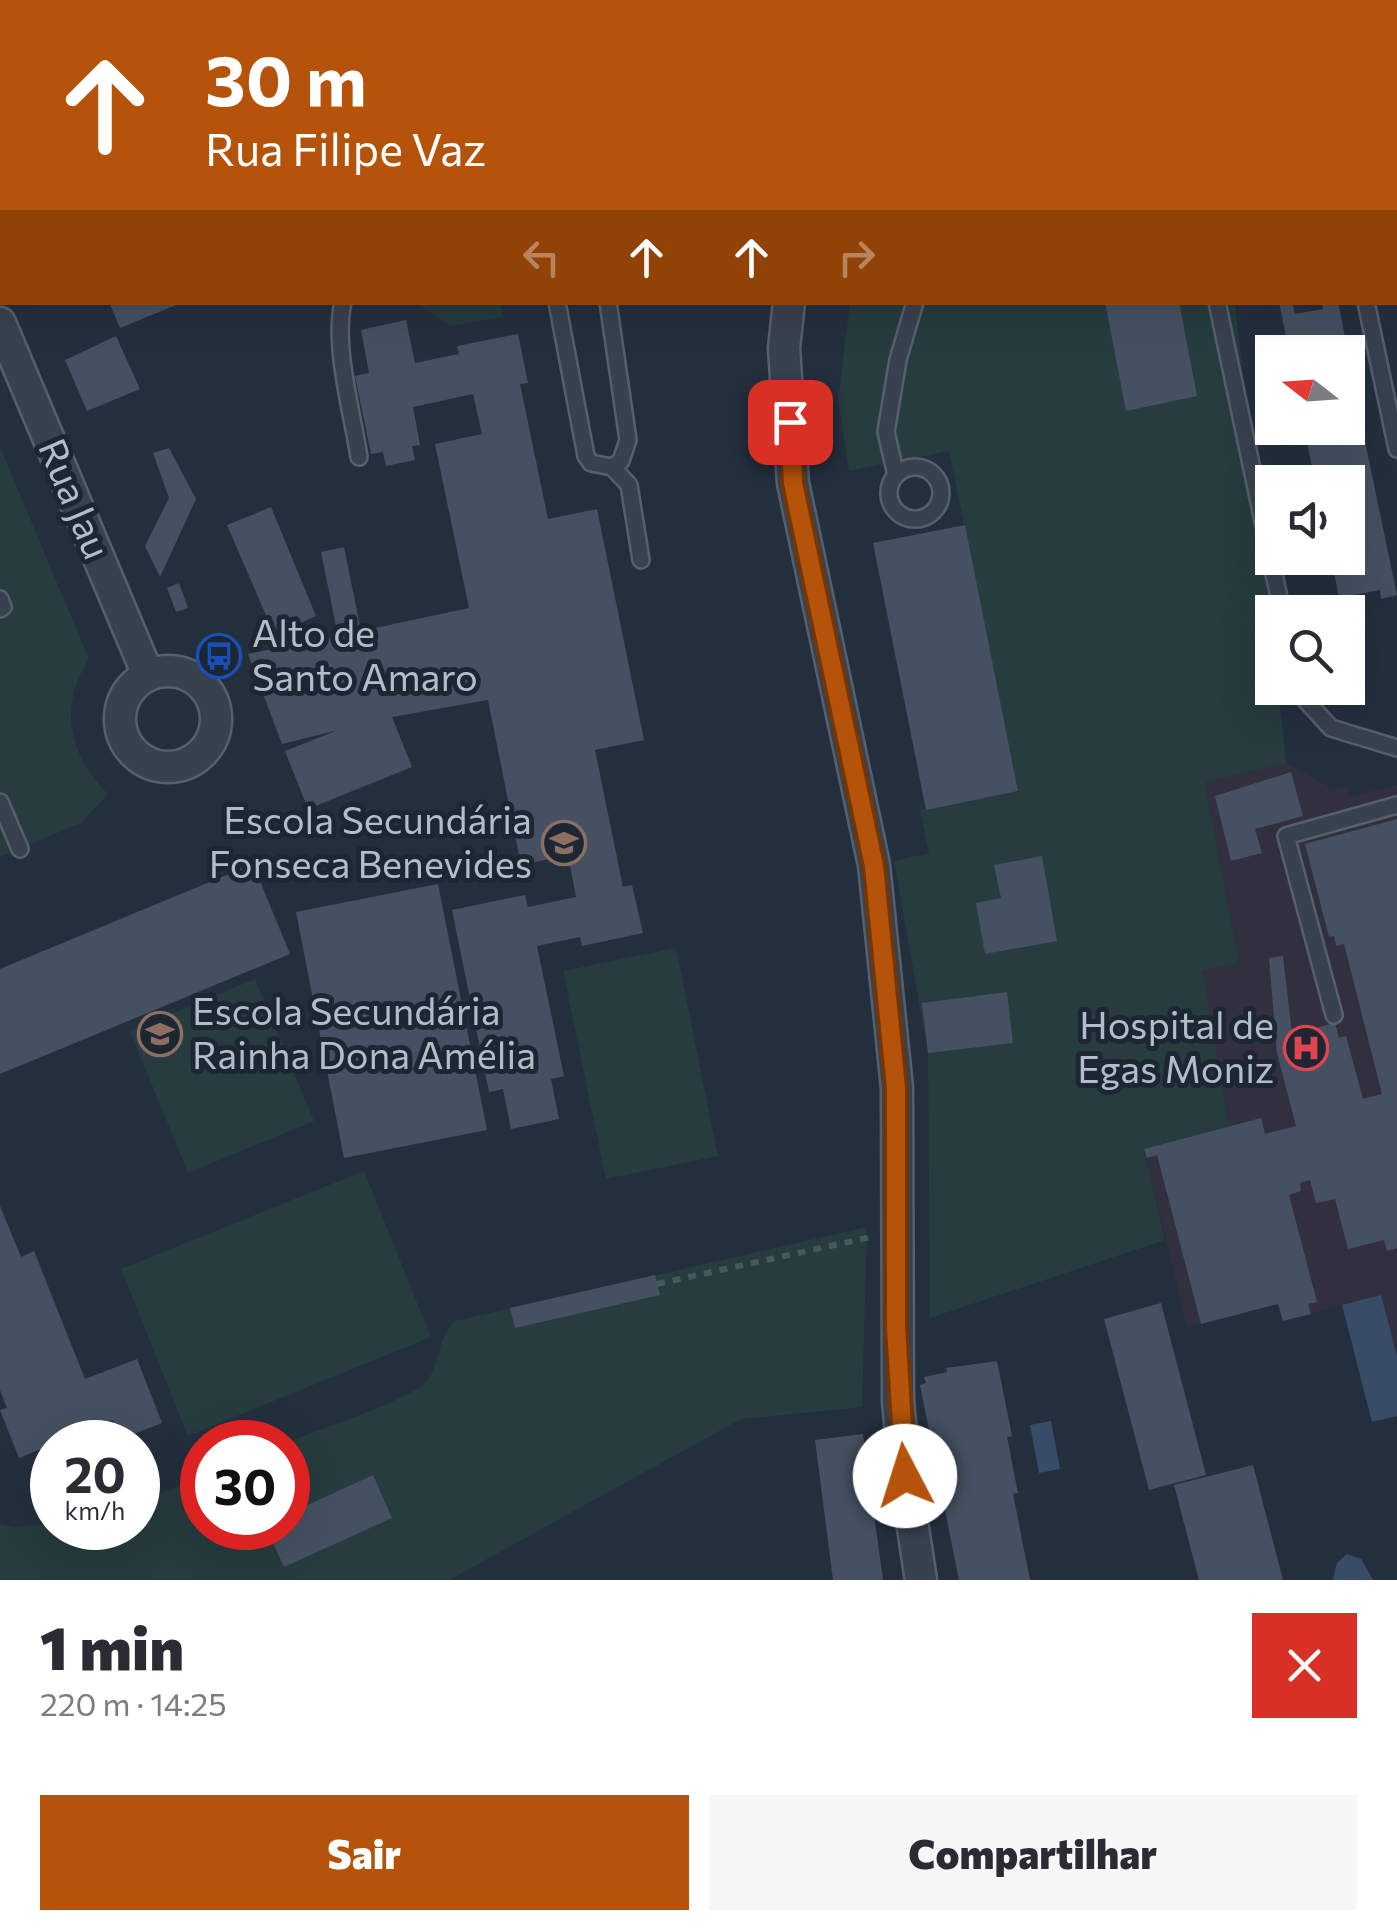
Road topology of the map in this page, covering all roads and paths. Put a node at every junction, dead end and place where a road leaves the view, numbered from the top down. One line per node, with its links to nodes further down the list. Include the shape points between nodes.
1 (342, 305): 10 (lane, via 341,340)
2 (559, 305): 11 (lane, via 586,456)
3 (608, 305): 11 (lane, via 628,440)
4 (789, 305): 24 (street, via 784,348 793,483 874,866 896,1088)
5 (914, 305): 12 (lane, via 886,432)
6 (1218, 305): 14 (lane)
7 (1367, 305): 9 (lane)
8 (0, 323): 17 (street, Rua Jau)
9 (1397, 449)
10 (359, 456)
11 (612, 466): 13 (lane, via 628,484)
12 (896, 476)
13 (642, 560)
14 (1278, 595)
15 (0, 599): 16 (lane)
16 (0, 609)
17 (148, 675)
18 (1310, 705): 19 (lane, via 1331,728)
19 (1397, 748)
20 (0, 802): 22 (lane)
21 (1397, 805): 23 (lane, via 1286,836)
22 (20, 848)
23 (1334, 1015)
24 (897, 1231): 25 (path); 26 (street, via 905,1476)
25 (658, 1284)
26 (921, 1580)

